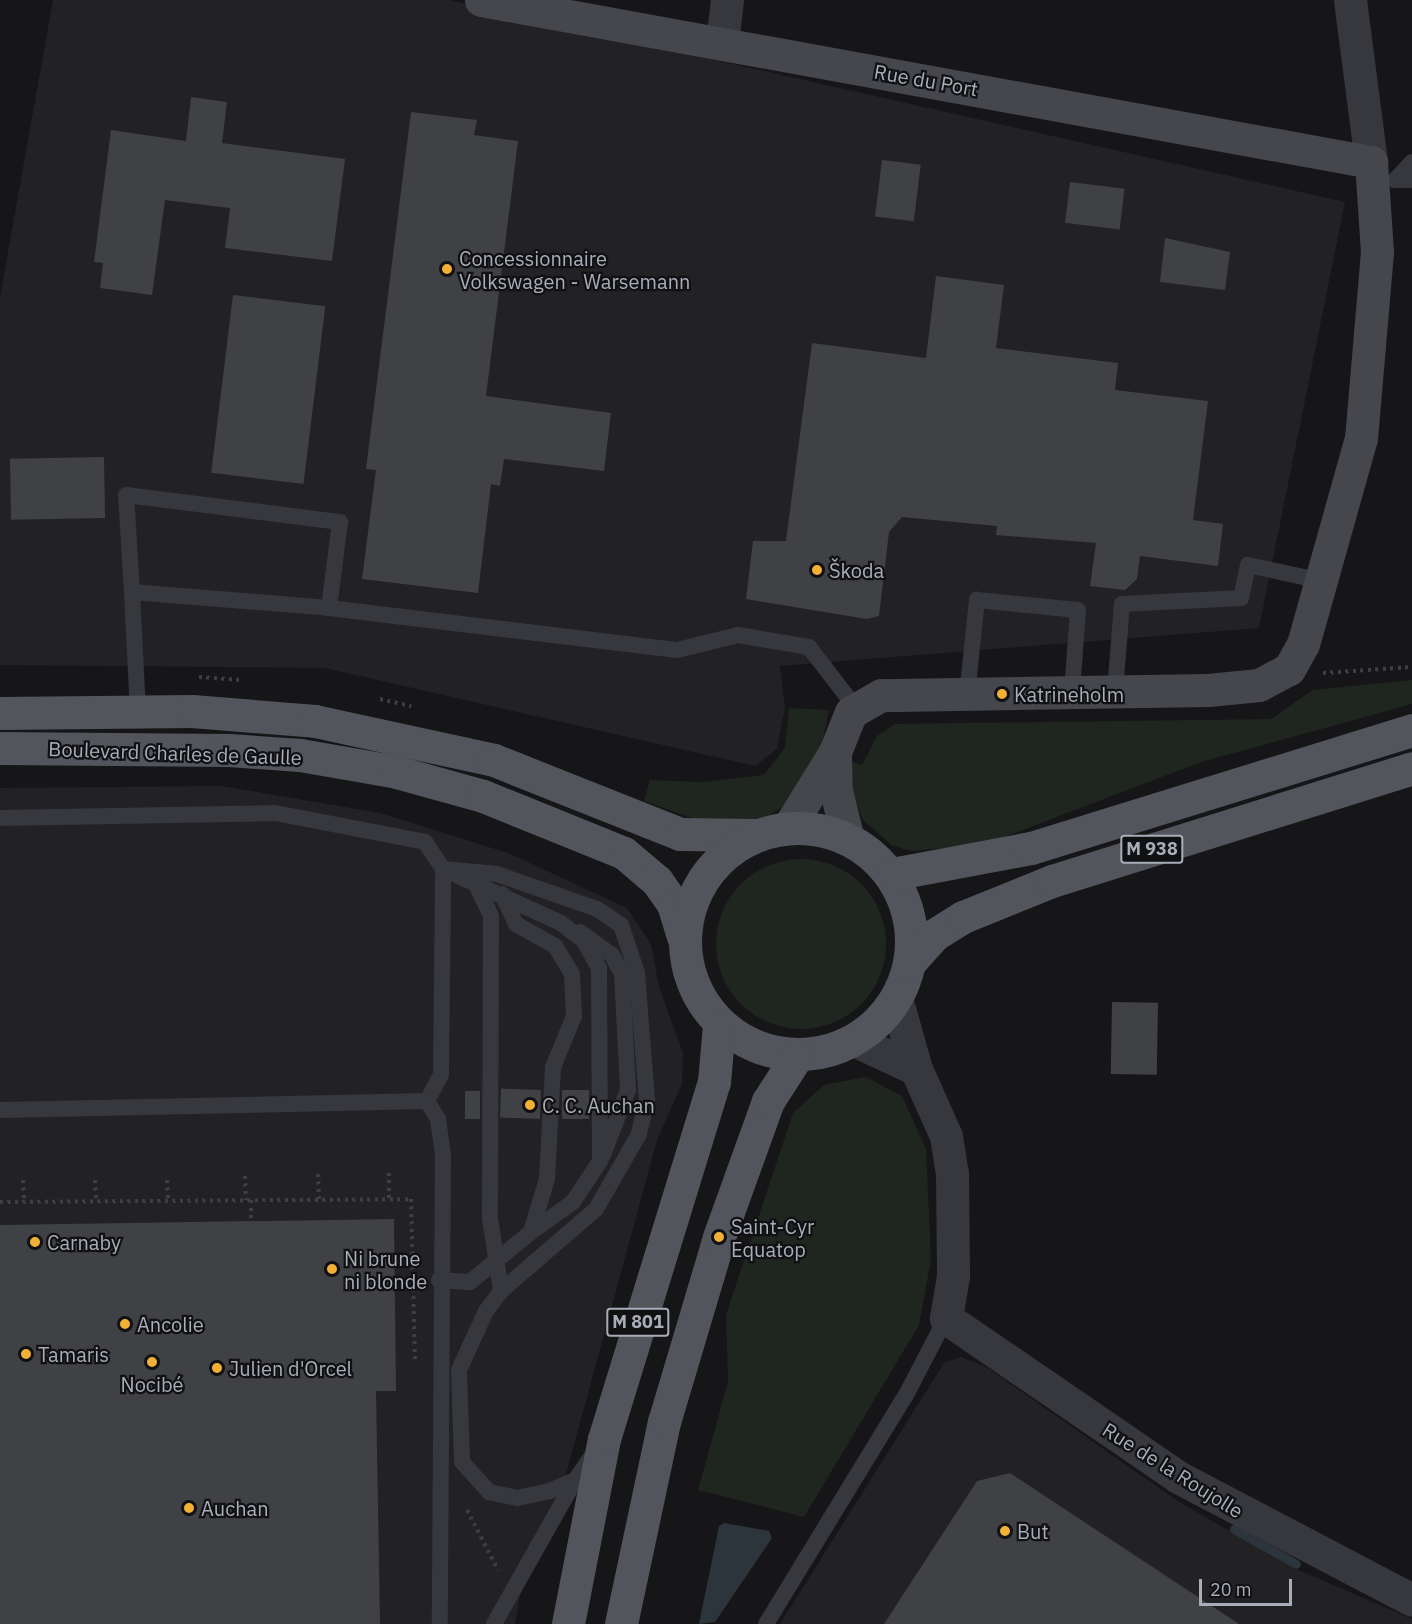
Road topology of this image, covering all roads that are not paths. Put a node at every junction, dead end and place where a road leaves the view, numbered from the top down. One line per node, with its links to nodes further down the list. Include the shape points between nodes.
1 (481, 0): 4 (street, Rue du Port)
2 (727, 0): 4 (street)
3 (1350, 0): 5 (street)
4 (722, 42): 5 (street, Rue du Port)
5 (1371, 162): 8 (street, via 1377,252 1369,377 1361,438)
6 (1412, 162): 7 (lane, via 1395,180)
7 (1412, 180)
8 (1322, 581): 12 (street, via 1292,663 1259,685); 12 (lane, via 1248,565 1241,598 1122,604)
9 (132, 592): 10 (lane); 10 (lane, via 126,495 340,522); 15 (lane)
10 (329, 608): 14 (lane, via 677,650 738,634 809,647)
11 (1072, 692): 12 (street); 13 (street); 13 (lane, via 1078,610 977,600)
12 (1114, 692)
13 (967, 695): 14 (street, via 881,695)
14 (856, 708): 19 (street)
15 (138, 712): 16 (main road, Boulevard Charles de Gaulle); 23 (main road, Boulevard Charles de Gaulle, via 255,715 404,737 494,760 680,834)
16 (0, 713)
17 (1412, 730): 26 (main road, M 938, via 1031,848)
18 (0, 748): 30 (main road, Boulevard Charles de Gaulle, via 229,750 300,755 397,772 483,796 624,854 657,880 673,904)
19 (835, 752): 22 (street); 24 (street, via 836,791)
20 (1412, 768): 31 (main road, M 938, via 1052,881 963,917 933,934)
21 (0, 818): 25 (lane, via 275,813 425,842)
22 (788, 828): 23 (main road); 24 (main road, via 818,829)
23 (756, 835): 30 (main road, via 727,851 705,875)
24 (848, 839): 26 (main road)
25 (443, 869): 27 (lane); 37 (lane, via 441,1075); 43 (lane, via 496,874 597,909 621,925 637,973 647,1101 639,1134 585,1221)
26 (892, 874): 31 (main road, via 911,933)
27 (476, 885): 28 (lane); 41 (lane, via 491,916 490,1218)
28 (502, 894): 29 (lane); 40 (lane, via 516,924 555,946 572,974 574,1016 553,1067 547,1179)
29 (561, 923): 39 (lane, via 584,941 599,968); 39 (lane, via 593,938 622,974 628,1090 618,1128)
30 (684, 937): 33 (main road, Boulevard Charles de Gaulle, via 695,989)
31 (909, 963): 32 (main road)
32 (896, 998): 34 (main road); 36 (street)
33 (719, 1024): 35 (main road, via 769,1052); 45 (main road, M 801, via 714,1082)
34 (854, 1040): 35 (main road); 36 (street)
35 (797, 1056): 51 (main road, M 801, via 768,1101 719,1237 664,1422)
36 (915, 1069): 44 (street, via 946,1136 952,1173 953,1276)
37 (427, 1101): 38 (lane); 42 (lane, via 438,1119 443,1155)
38 (0, 1110)
39 (600, 1161): 40 (lane, via 573,1202)
40 (531, 1232): 41 (lane)
41 (496, 1260): 42 (lane, via 470,1282); 43 (lane)
42 (440, 1280): 48 (lane)
43 (501, 1291): 46 (lane, via 474,1329 459,1370 462,1462 475,1483 504,1498 535,1496)
44 (946, 1318): 47 (street, Rue de la Roujolle, via 1178,1477); 52 (lane, via 906,1395)
45 (604, 1439): 46 (lane); 50 (main road, M 801)
46 (575, 1480): 49 (lane)
47 (1412, 1600)
48 (440, 1624)
49 (494, 1624)
50 (568, 1624)
51 (621, 1624)
52 (766, 1624)

